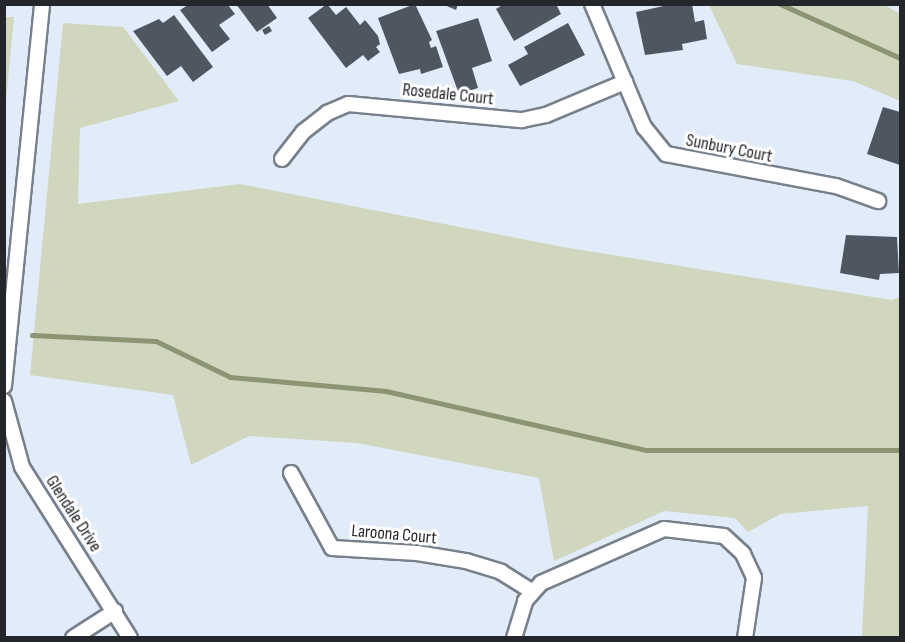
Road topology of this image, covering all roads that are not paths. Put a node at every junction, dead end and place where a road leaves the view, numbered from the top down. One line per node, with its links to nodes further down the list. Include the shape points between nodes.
1 (42, 4): 6 (street)
2 (591, 4): 3 (street, Sunbury Court)
3 (625, 82): 4 (street, Rosedale Court, via 546,115 522,120 348,104 327,113 303,132); 5 (street, Sunbury Court, via 644,127 666,154 836,186)
4 (282, 159)
5 (878, 201)
6 (4, 386)
7 (4, 401): 10 (street, Glendale Drive, via 22,466)
8 (291, 473): 9 (street, Laroona Court, via 332,548 417,553 466,561 501,572)
9 (531, 591): 13 (street); 14 (street, via 646,534 664,529 712,533 734,543 751,566 754,592)
10 (115, 611): 11 (street); 12 (street, Glendale Drive)
11 (73, 638)
12 (130, 638)
13 (514, 638)
14 (745, 638)

